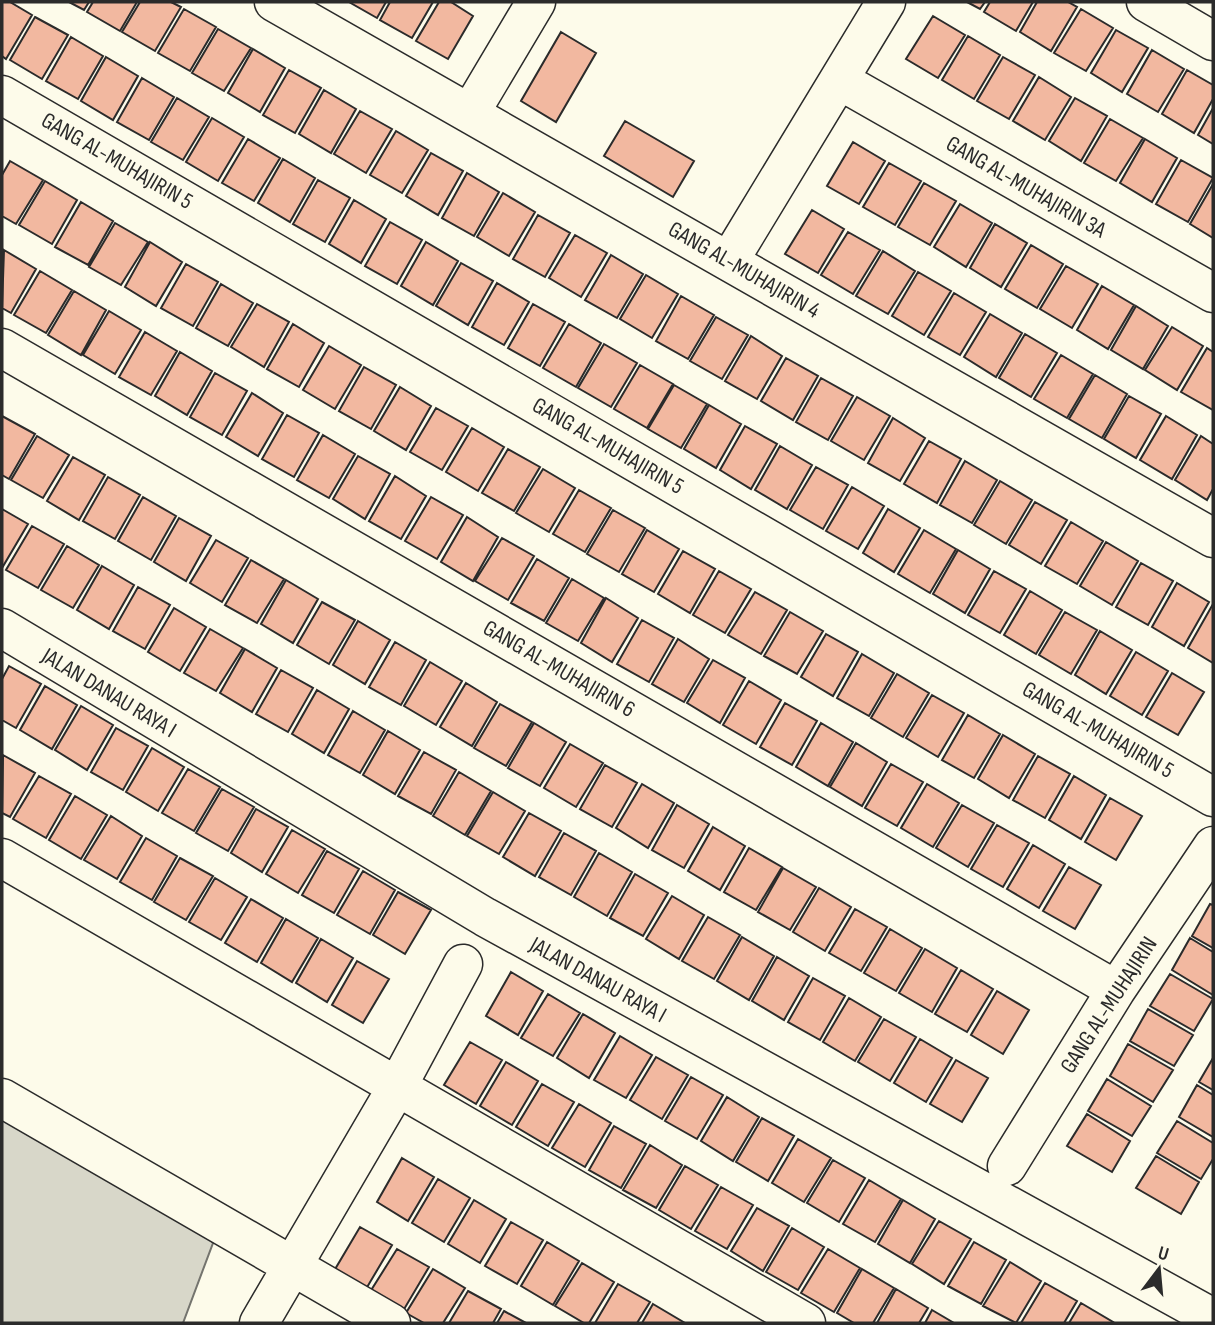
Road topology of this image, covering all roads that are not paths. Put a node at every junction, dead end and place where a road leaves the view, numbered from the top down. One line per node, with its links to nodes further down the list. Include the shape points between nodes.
1 (274, 2): 8 (street, GANG AL-MUHAJIRIN 4)
2 (536, 2): 8 (street)
3 (886, 2): 6 (street)
4 (1146, 2): 5 (street)
5 (1213, 41)
6 (839, 80): 9 (street); 10 (street, GANG AL-MUHAJIRIN 3A)
7 (2, 95): 14 (street, GANG AL-MUHAJIRIN 5)
8 (470, 113): 9 (street, GANG AL-MUHAJIRIN 4)
9 (729, 261): 12 (street, GANG AL-MUHAJIRIN 4)
10 (1213, 293)
11 (2, 348): 18 (street, GANG AL-MUHAJIRIN 6)
12 (1213, 538)
13 (2, 628): 23 (street, JALAN DANAU RAYA I, via 485,917)
14 (1213, 797)
15 (1213, 846): 18 (street, GANG AL-MUHAJIRIN)
16 (2, 858): 19 (street)
17 (463, 964): 19 (street)
18 (1115, 990): 21 (street, GANG AL-MUHAJIRIN)
19 (397, 1087): 22 (street); 26 (street)
20 (2, 1098): 22 (street)
21 (1007, 1166)
22 (292, 1266): 24 (street); 25 (street)
23 (1207, 1313)
24 (259, 1323)
25 (391, 1323)
26 (806, 1323)

